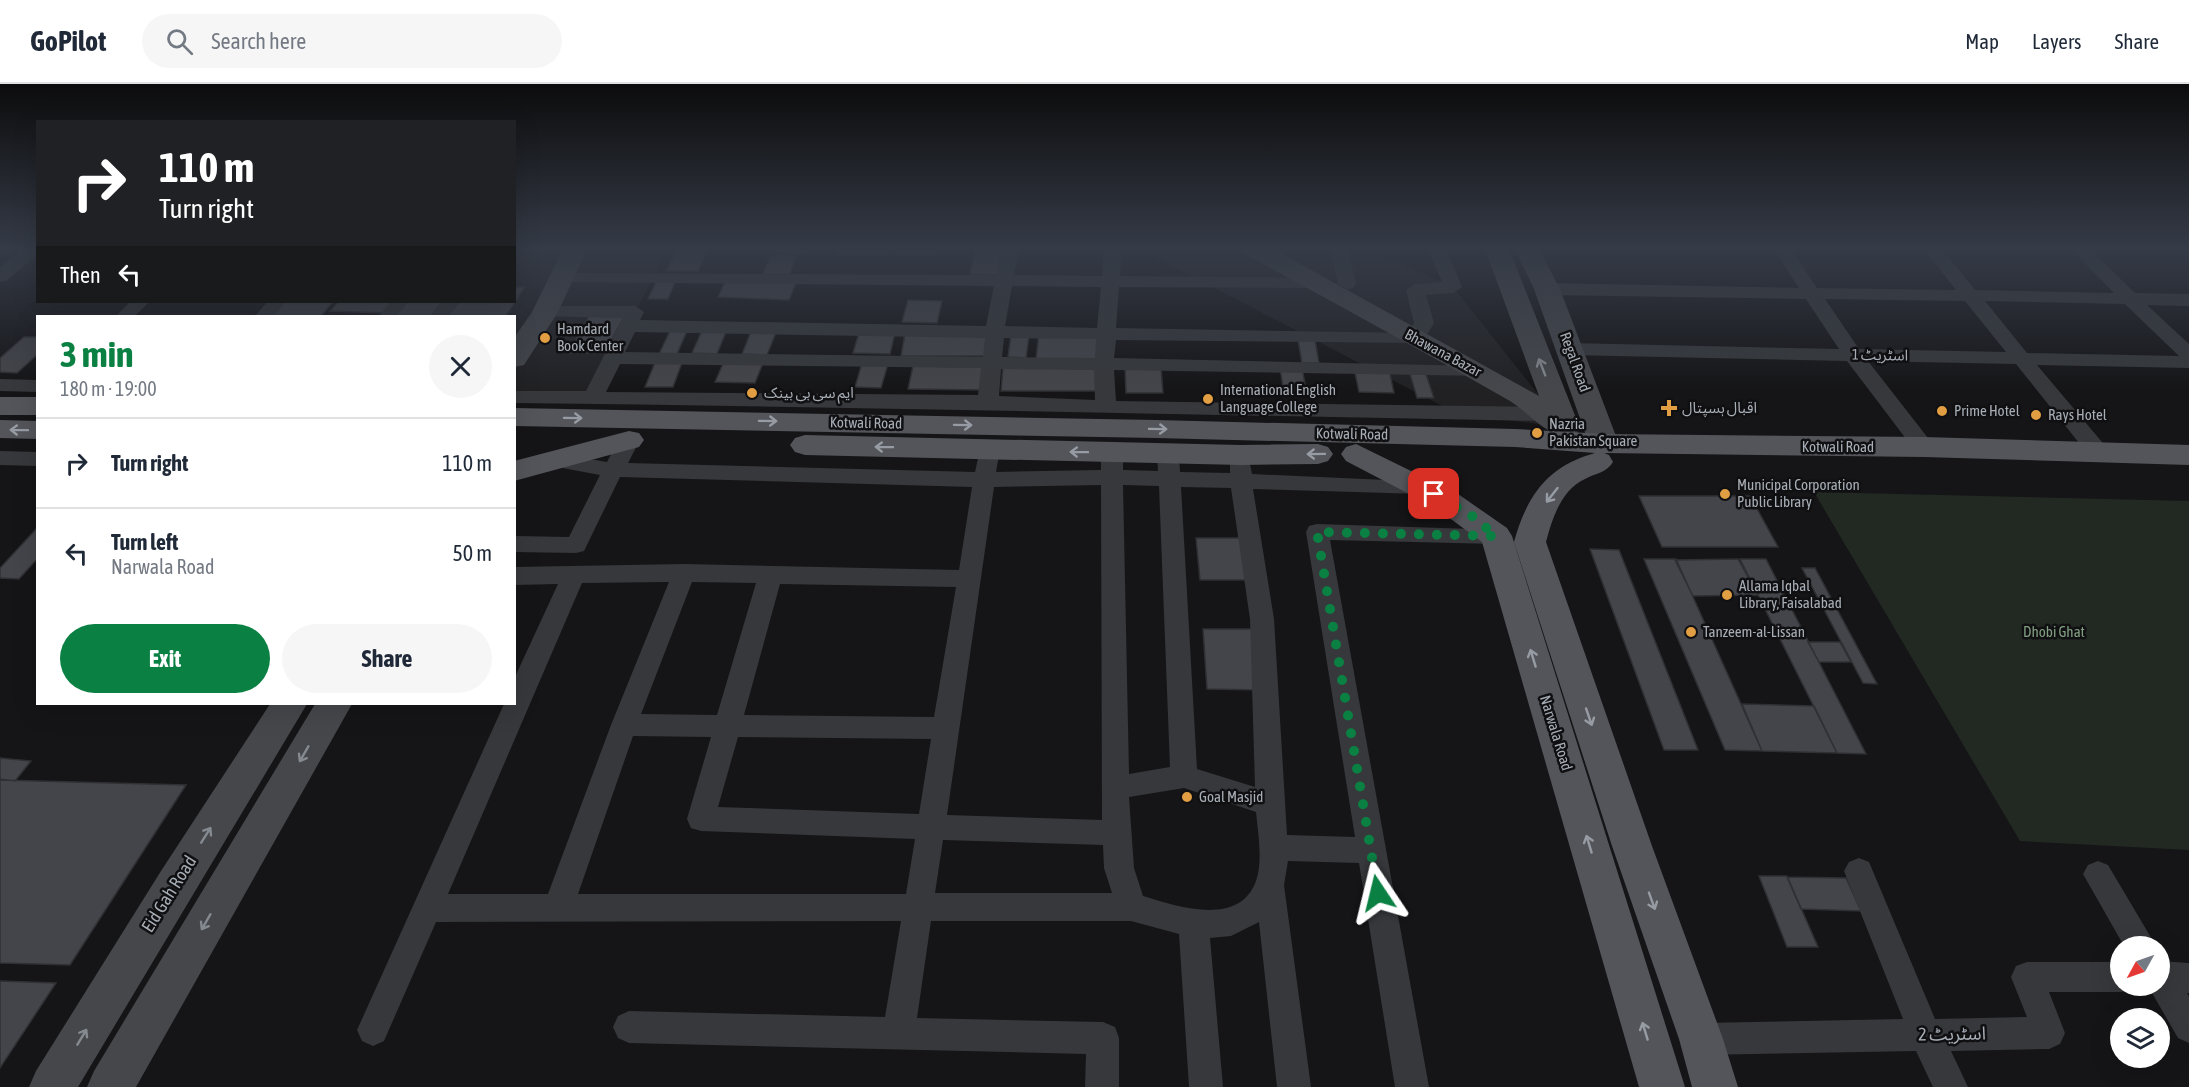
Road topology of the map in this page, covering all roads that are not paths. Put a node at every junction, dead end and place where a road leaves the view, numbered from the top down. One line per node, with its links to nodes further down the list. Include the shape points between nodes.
1 (1814, 295): 28 (street)
2 (553, 296): 18 (street)
3 (1002, 296): 24 (street)
4 (1111, 296): 25 (street)
5 (1335, 296): 26 (street, Bhawana Bazar)
6 (1417, 296): 26 (street, via 1424,323)
7 (1517, 296): 49 (street, one-way to 7)
8 (1550, 296): 27 (street, Regal Road)
9 (1970, 296): 32 (street)
10 (2041, 296): 12 (street)
11 (2126, 296): 12 (street)
12 (2128, 298): 13 (street); 29 (street)
13 (2189, 300)
14 (139, 303): 19 (street)
15 (276, 303): 20 (street)
16 (398, 303): 21 (street)
17 (450, 303): 22 (street)
18 (545, 312): 23 (street, via 635,312); 30 (street)
19 (126, 315)
20 (265, 315)
21 (389, 315)
22 (441, 315)
23 (631, 326): 24 (street); 31 (street)
24 (995, 331): 25 (street); 33 (street)
25 (1108, 332): 26 (street); 35 (street)
26 (1415, 339): 36 (street, Bhawana Bazar)
27 (1570, 349): 28 (street, اسٹریٹ 1); 49 (street, Regal Road)
28 (1852, 354): 32 (street, اسٹریٹ 1); 51 (street)
29 (2189, 355)
30 (516, 356)
31 (615, 358): 33 (street); 40 (street)
32 (2021, 358): 34 (street, اسٹریٹ 1); 53 (street)
33 (992, 362): 35 (street); 41 (street)
34 (2189, 363)
35 (1104, 364): 36 (street); 44 (street)
36 (1480, 372): 49 (street, Bhawana Bazar)
37 (0, 385): 38 (street)
38 (36, 386)
39 (516, 397): 40 (street)
40 (593, 398): 41 (street)
41 (988, 402): 44 (street)
42 (0, 406): 43 (main road)
43 (36, 406)
44 (1106, 407): 49 (street)
45 (516, 417): 49 (main road, Kotwali Road, one-way to 49)
46 (0, 429): 47 (main road, one-way to 46)
47 (36, 430)
48 (516, 438): 50 (main road, Kotwali Road)
49 (1577, 438): 51 (main road, Kotwali Road); 54 (main road, Kotwali Road); 64 (main road, Kotwali Road); 104 (main road, one-way to 104, via 1570,474 1548,499 1530,542)
50 (628, 440): 52 (main road, Kotwali Road, one-way to 50); 58 (main road); 62 (street)
51 (1924, 447): 53 (main road, Kotwali Road)
52 (989, 450): 59 (main road, Kotwali Road, one-way to 52); 65 (street)
53 (2099, 453): 55 (main road, Kotwali Road)
54 (1356, 454): 61 (main road, Kotwali Road, one-way to 61); 66 (main road)
55 (2189, 455)
56 (0, 459): 57 (street)
57 (36, 459)
58 (560, 461): 62 (street); 63 (main road)
59 (1112, 465): 60 (main road, Kotwali Road); 65 (street); 80 (street)
60 (1168, 467): 61 (main road, Kotwali Road); 79 (street)
61 (1241, 468): 66 (street); 81 (street, via 1262,619)
62 (614, 470): 65 (street); 68 (street, via 576,546)
63 (516, 471)
64 (2189, 476)
65 (984, 480): 73 (street)
66 (1422, 487): 67 (main road, via 1472,516)
67 (1496, 536): 85 (street, via 1317,532); 111 (main road, Narwala Road, one-way to 67)
68 (516, 544)
69 (684, 573): 70 (street); 72 (street); 76 (street)
70 (770, 575): 73 (street); 77 (street)
71 (516, 576): 72 (street)
72 (573, 576): 91 (street)
73 (968, 579): 78 (street)
74 (288, 705): 105 (street, Eid Gah Road, one-way to 74, via 174,884)
75 (333, 705): 106 (street, one-way to 106)
76 (624, 725): 77 (street); 92 (street)
77 (728, 726): 78 (street); 82 (street, via 701,819)
78 (944, 728): 82 (street)
79 (1185, 776): 80 (street); 81 (street)
80 (1115, 788): 83 (street)
81 (1270, 804): 84 (street)
82 (929, 826): 83 (street); 89 (street)
83 (1117, 833): 90 (street, via 1119,868)
84 (1273, 848): 85 (street); 88 (street)
85 (1371, 850): 110 (street)
86 (1859, 871): 103 (street)
87 (2098, 874): 94 (street)
88 (1270, 886): 93 (street, via 1254,907 1231,922); 109 (street)
89 (917, 907): 90 (street); 92 (street); 102 (street)
90 (1131, 907): 93 (street)
91 (427, 908): 92 (street); 101 (street)
92 (558, 908)
93 (1193, 923): 108 (street)
94 (2135, 936)
95 (2110, 976): 103 (street, اسٹریٹ 2, via 2027,977 2049,1033)
96 (2170, 977): 97 (street)
97 (2189, 978)
98 (2170, 994): 100 (street)
99 (629, 1027): 102 (street)
100 (2189, 1027)
101 (373, 1030)
102 (899, 1032): 107 (street, via 1103,1038)
103 (1924, 1034): 104 (street, اسٹریٹ 2); 113 (street)
104 (1701, 1039): 112 (main road)
105 (52, 1087)
106 (110, 1087)
107 (1102, 1087)
108 (1206, 1087)
109 (1294, 1087)
110 (1412, 1087)
111 (1662, 1087)
112 (1715, 1087)
113 (1951, 1087)

